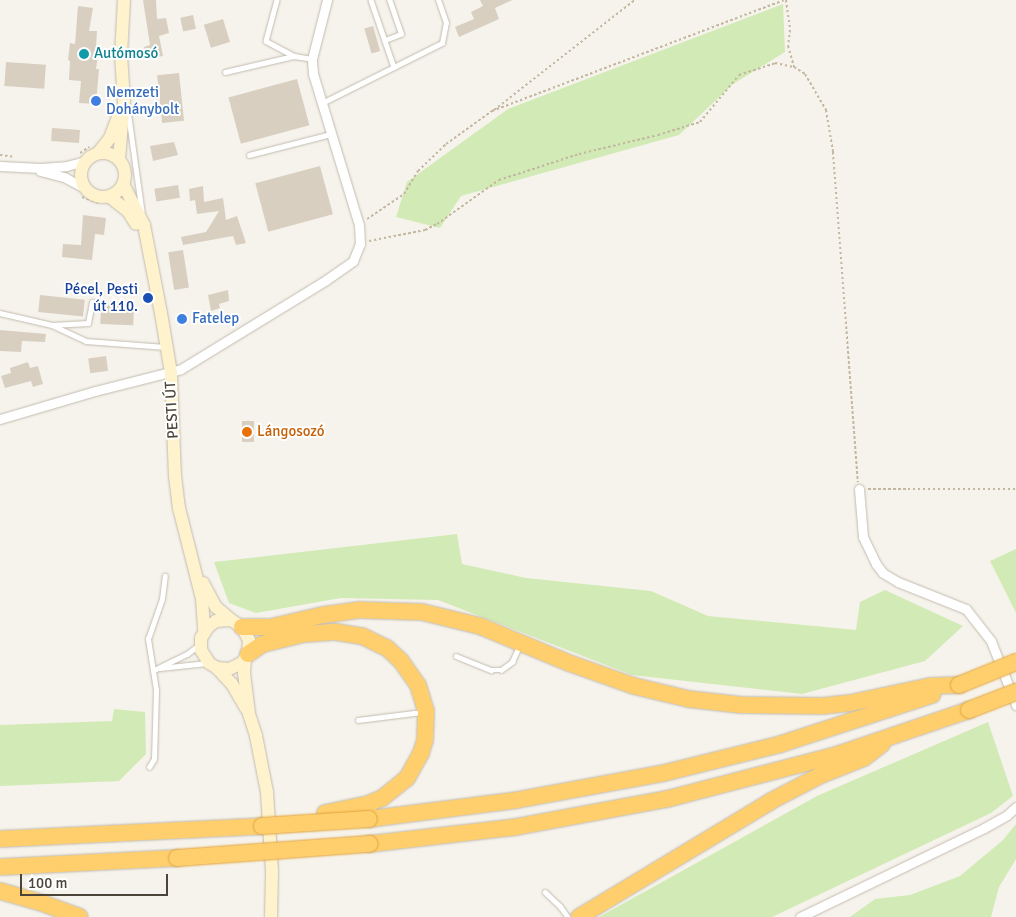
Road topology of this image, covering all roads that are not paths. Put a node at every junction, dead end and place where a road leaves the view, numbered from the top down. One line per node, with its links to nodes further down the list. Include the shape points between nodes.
1 (124, 0): 12 (main road, via 121,55)
2 (277, 0): 8 (lane, via 266,41)
3 (327, 0): 9 (street)
4 (371, 0): 7 (lane)
5 (389, 0): 7 (lane, via 401,34)
6 (438, 0): 10 (lane, via 446,23 442,43)
7 (384, 40): 10 (lane)
8 (294, 56): 9 (lane); 11 (lane)
9 (312, 59): 13 (street)
10 (394, 67): 13 (lane)
11 (225, 72)
12 (124, 100): 15 (main road, via 116,126); 17 (main road); 24 (lane, via 130,115)
13 (322, 103): 14 (street)
14 (331, 134): 16 (lane); 30 (street, via 359,225 360,244 353,261)
15 (98, 153): 17 (main road); 18 (main road)
16 (249, 155)
17 (119, 159): 21 (main road, via 126,173)
18 (86, 161): 20 (street, via 66,166); 22 (main road, via 81,174)
19 (0, 166): 20 (street)
20 (28, 168): 22 (street, via 64,177)
21 (124, 184): 23 (main road); 24 (main road, PESTI ÚT)
22 (82, 192): 23 (main road)
23 (109, 201): 25 (main road, PESTI ÚT, via 121,204 133,219)
24 (144, 225): 25 (main road, PESTI ÚT)
25 (149, 258): 29 (main road, PESTI ÚT)
26 (92, 302): 28 (lane, via 88,323)
27 (0, 313): 28 (lane)
28 (52, 325): 29 (lane, via 86,341)
29 (166, 347): 30 (main road, PESTI ÚT)
30 (170, 373): 31 (street); 33 (main road, PESTI ÚT, via 175,476 182,523)
31 (0, 419)
32 (859, 489): 46 (street, via 863,537 876,564 883,573 898,582 966,609 991,641)
33 (193, 563): 35 (main road, via 216,607); 36 (main road, via 204,611)
34 (165, 576): 43 (lane, via 162,599 148,639)
35 (236, 624): 36 (main road, via 216,621); 37 (highway, via 271,627 342,612 402,610 464,621); 39 (main road, via 249,640)
36 (204, 631): 38 (main road)
37 (521, 642): 40 (lane, via 512,662 501,670 491,670); 44 (highway, via 634,686 724,704 822,706 930,686)
38 (200, 644): 42 (main road, via 203,656); 43 (lane)
39 (247, 656): 42 (main road, via 235,667); 47 (highway, via 263,644 304,634 336,632 362,636 387,648 402,661 418,686); 48 (main road, via 244,673)
40 (456, 656)
41 (1016, 662): 44 (highway, bridge)
42 (213, 666): 43 (lane); 48 (main road, via 232,684)
43 (156, 669): 51 (lane, via 155,747)
44 (959, 685): 53 (highway, bridge, via 790,741 664,773 517,800 370,819)
45 (1016, 692): 50 (highway, bridge)
46 (1016, 705)
47 (426, 711): 49 (lane); 53 (highway, bridge, via 421,753 407,778 389,793 368,804)
48 (249, 714): 58 (main road, via 267,792)
49 (358, 720)
50 (891, 737): 55 (highway, bridge, via 785,769 628,808 516,827 369,844); 61 (highway, via 864,758 821,775 771,801)
51 (149, 767)
52 (1016, 807): 62 (street, via 984,828)
53 (262, 826): 54 (highway)
54 (0, 838)
55 (0, 867)
56 (0, 891): 59 (highway)
57 (545, 892): 60 (lane)
58 (271, 914)
59 (80, 917)
60 (568, 917)
61 (579, 917)
62 (800, 917)

